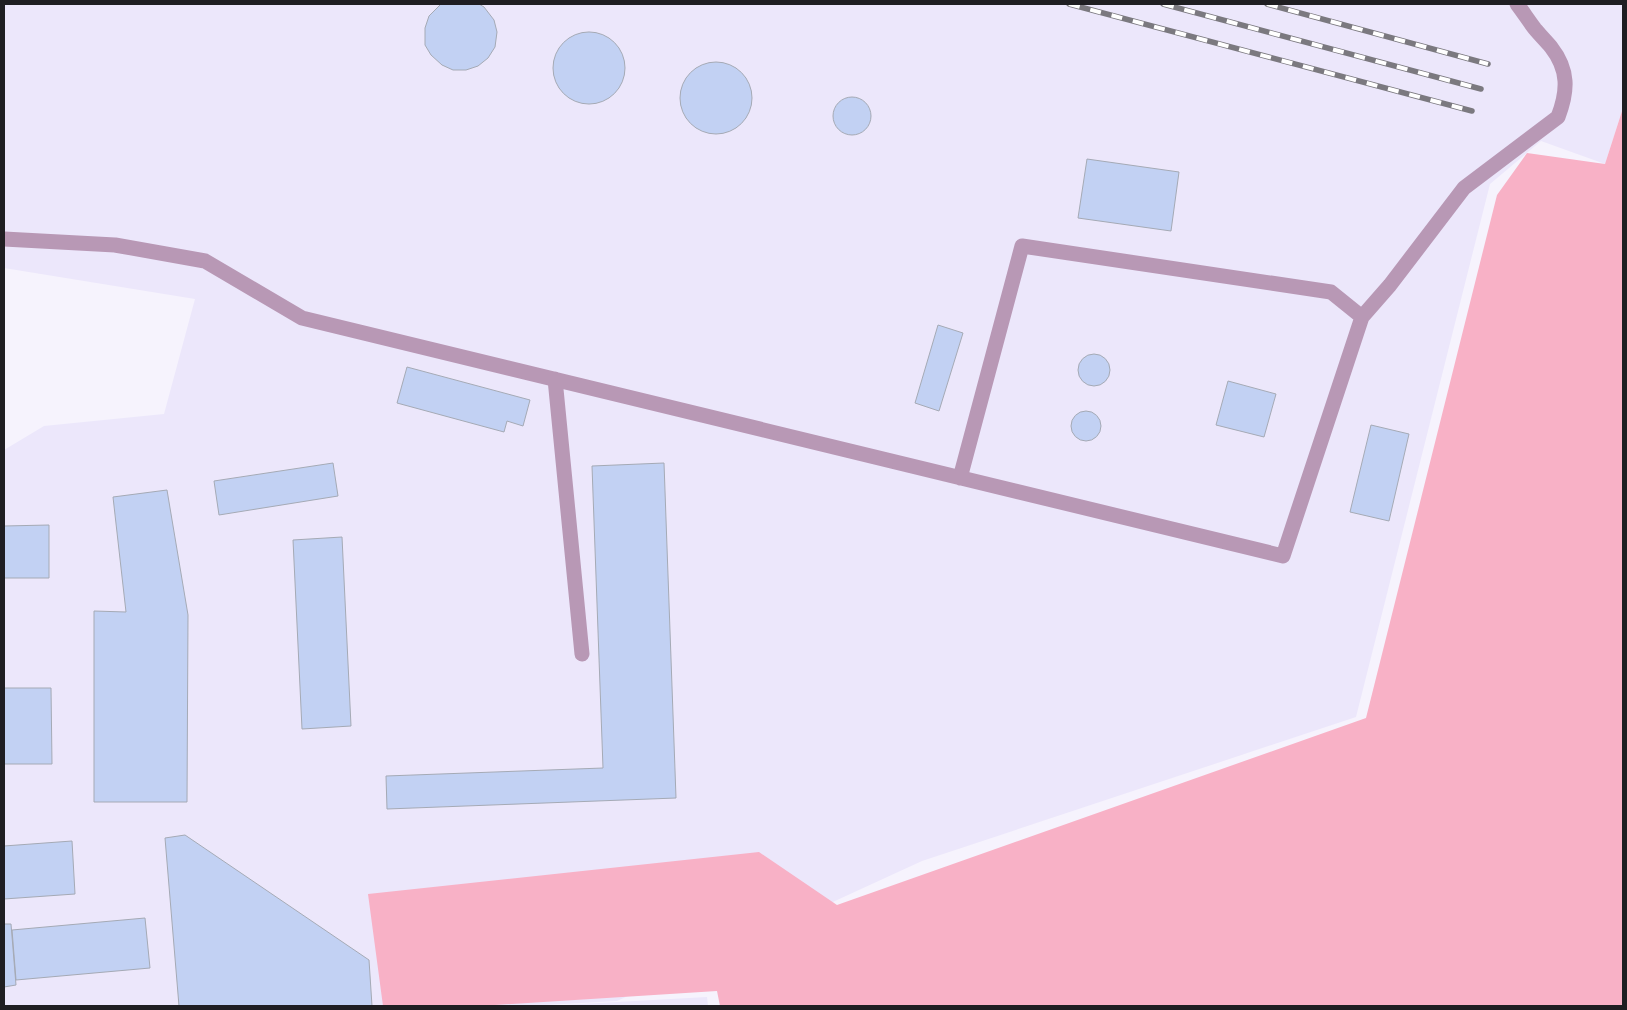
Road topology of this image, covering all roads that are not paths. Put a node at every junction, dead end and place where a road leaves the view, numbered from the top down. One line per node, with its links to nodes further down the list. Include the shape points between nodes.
1 (1517, 4): 3 (lane, via 1552,48 1565,74 1566,88 1558,117 1464,188)
2 (4, 240): 4 (lane, via 115,245 205,261 302,318)
3 (1362, 317): 5 (lane, via 1283,556); 5 (lane, via 1331,292 1022,246)
4 (555, 379): 5 (lane); 6 (lane)
5 (960, 478)
6 (582, 654)

